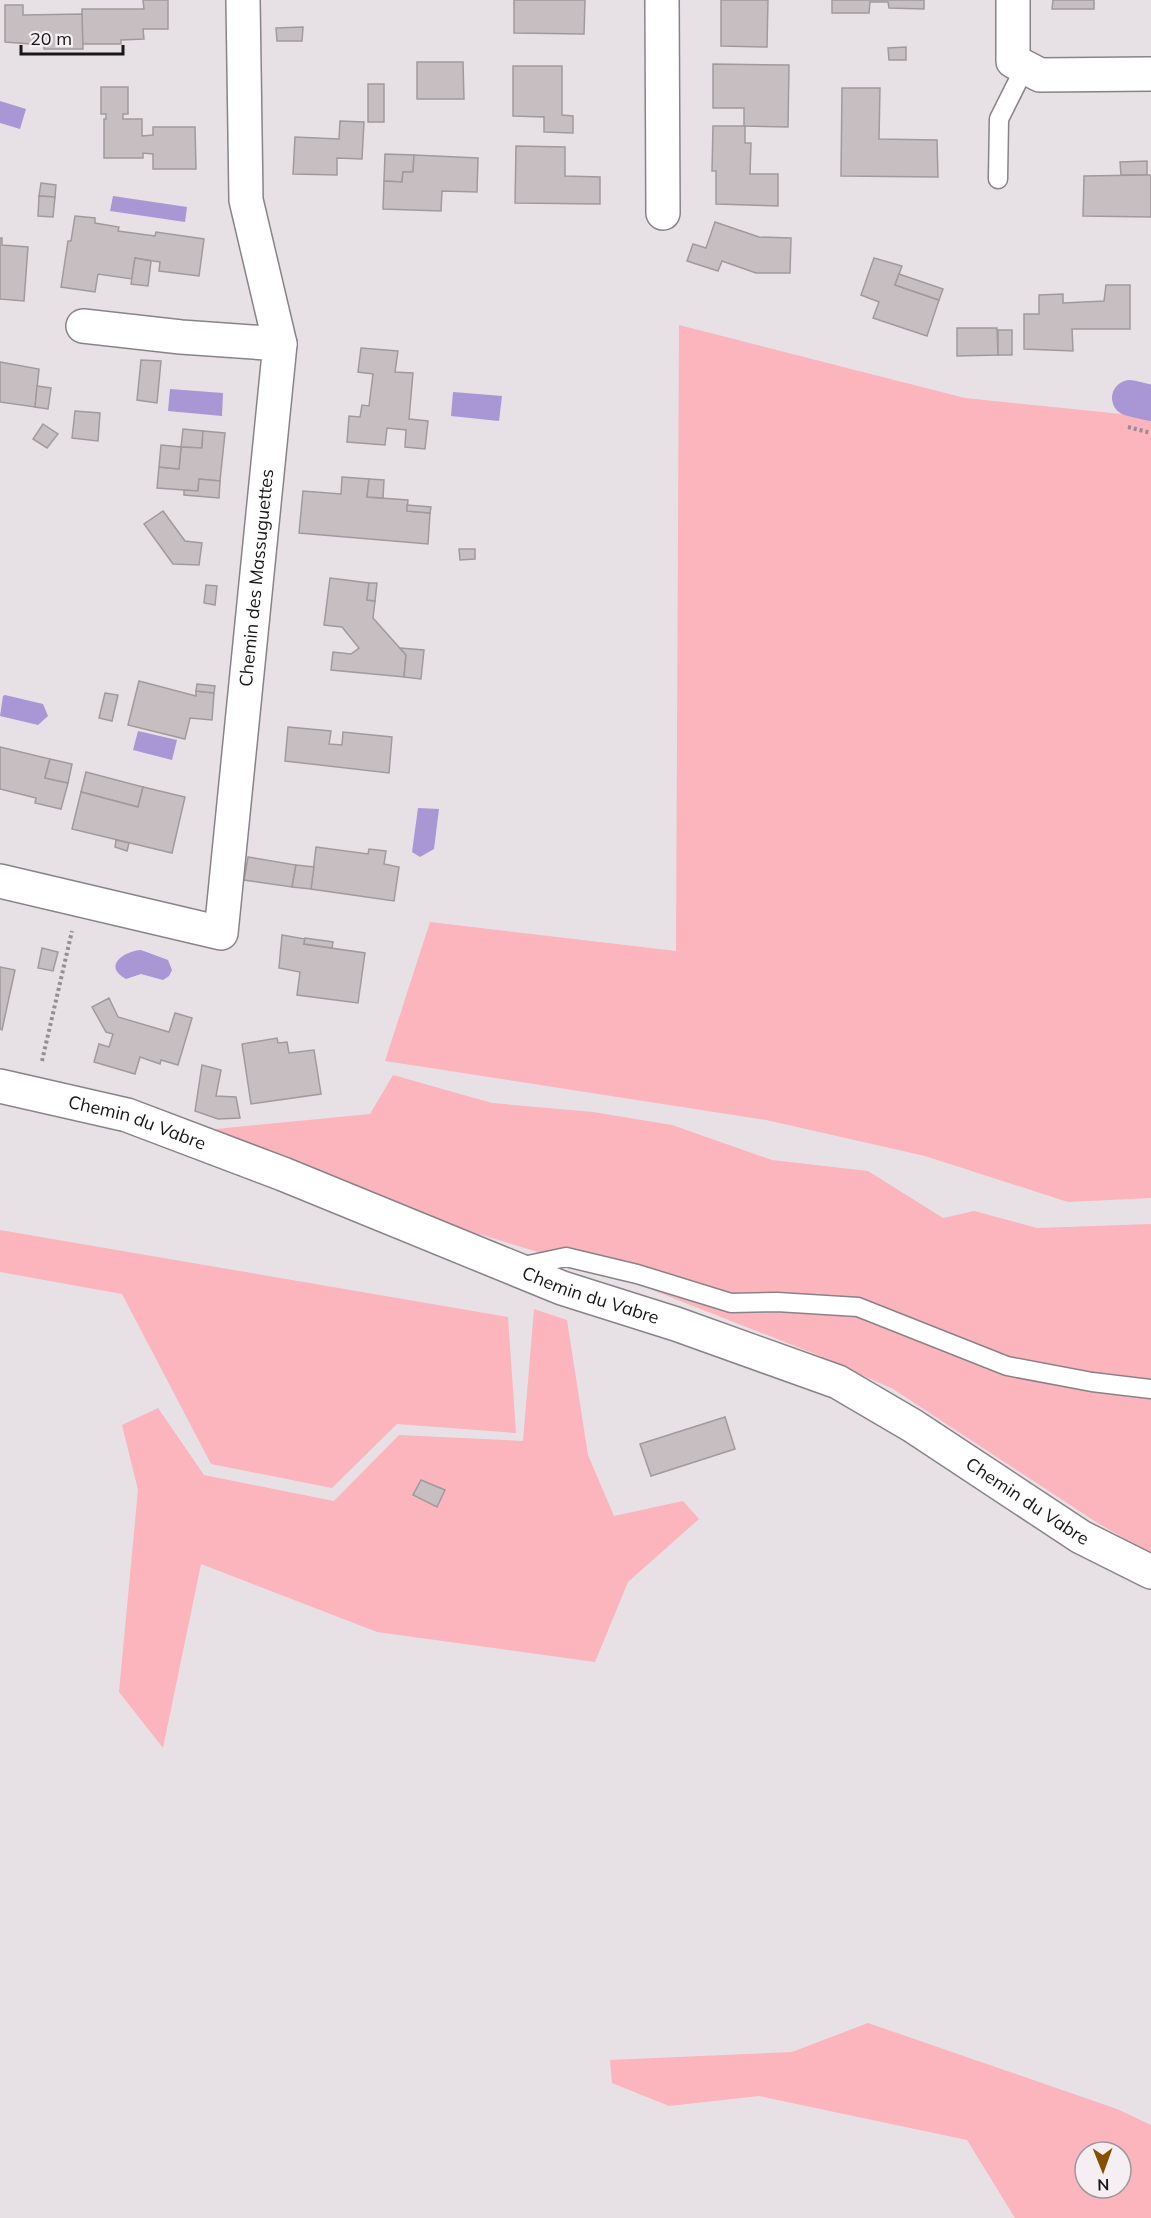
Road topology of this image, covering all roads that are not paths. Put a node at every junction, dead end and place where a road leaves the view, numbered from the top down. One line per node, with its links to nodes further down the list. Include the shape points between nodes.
1 (243, 0): 9 (street, Chemin des Massuguettes, via 246,200)
2 (662, 0): 7 (street)
3 (1013, 0): 4 (street, via 1013,61)
4 (1025, 67): 5 (street, via 1040,75); 6 (lane, via 999,119)
5 (1151, 74)
6 (998, 178)
7 (663, 213)
8 (83, 326): 9 (street)
9 (280, 344): 10 (street, Chemin des Massuguettes, via 221,933)
10 (0, 880)
11 (0, 1086): 12 (street, Chemin du Vabre, via 127,1115)
12 (514, 1268): 13 (lane, via 566,1257 731,1303 858,1307 1007,1366); 14 (street, Chemin du Vabre, via 838,1382 913,1426 1081,1537)
13 (1151, 1389)
14 (1151, 1572)

